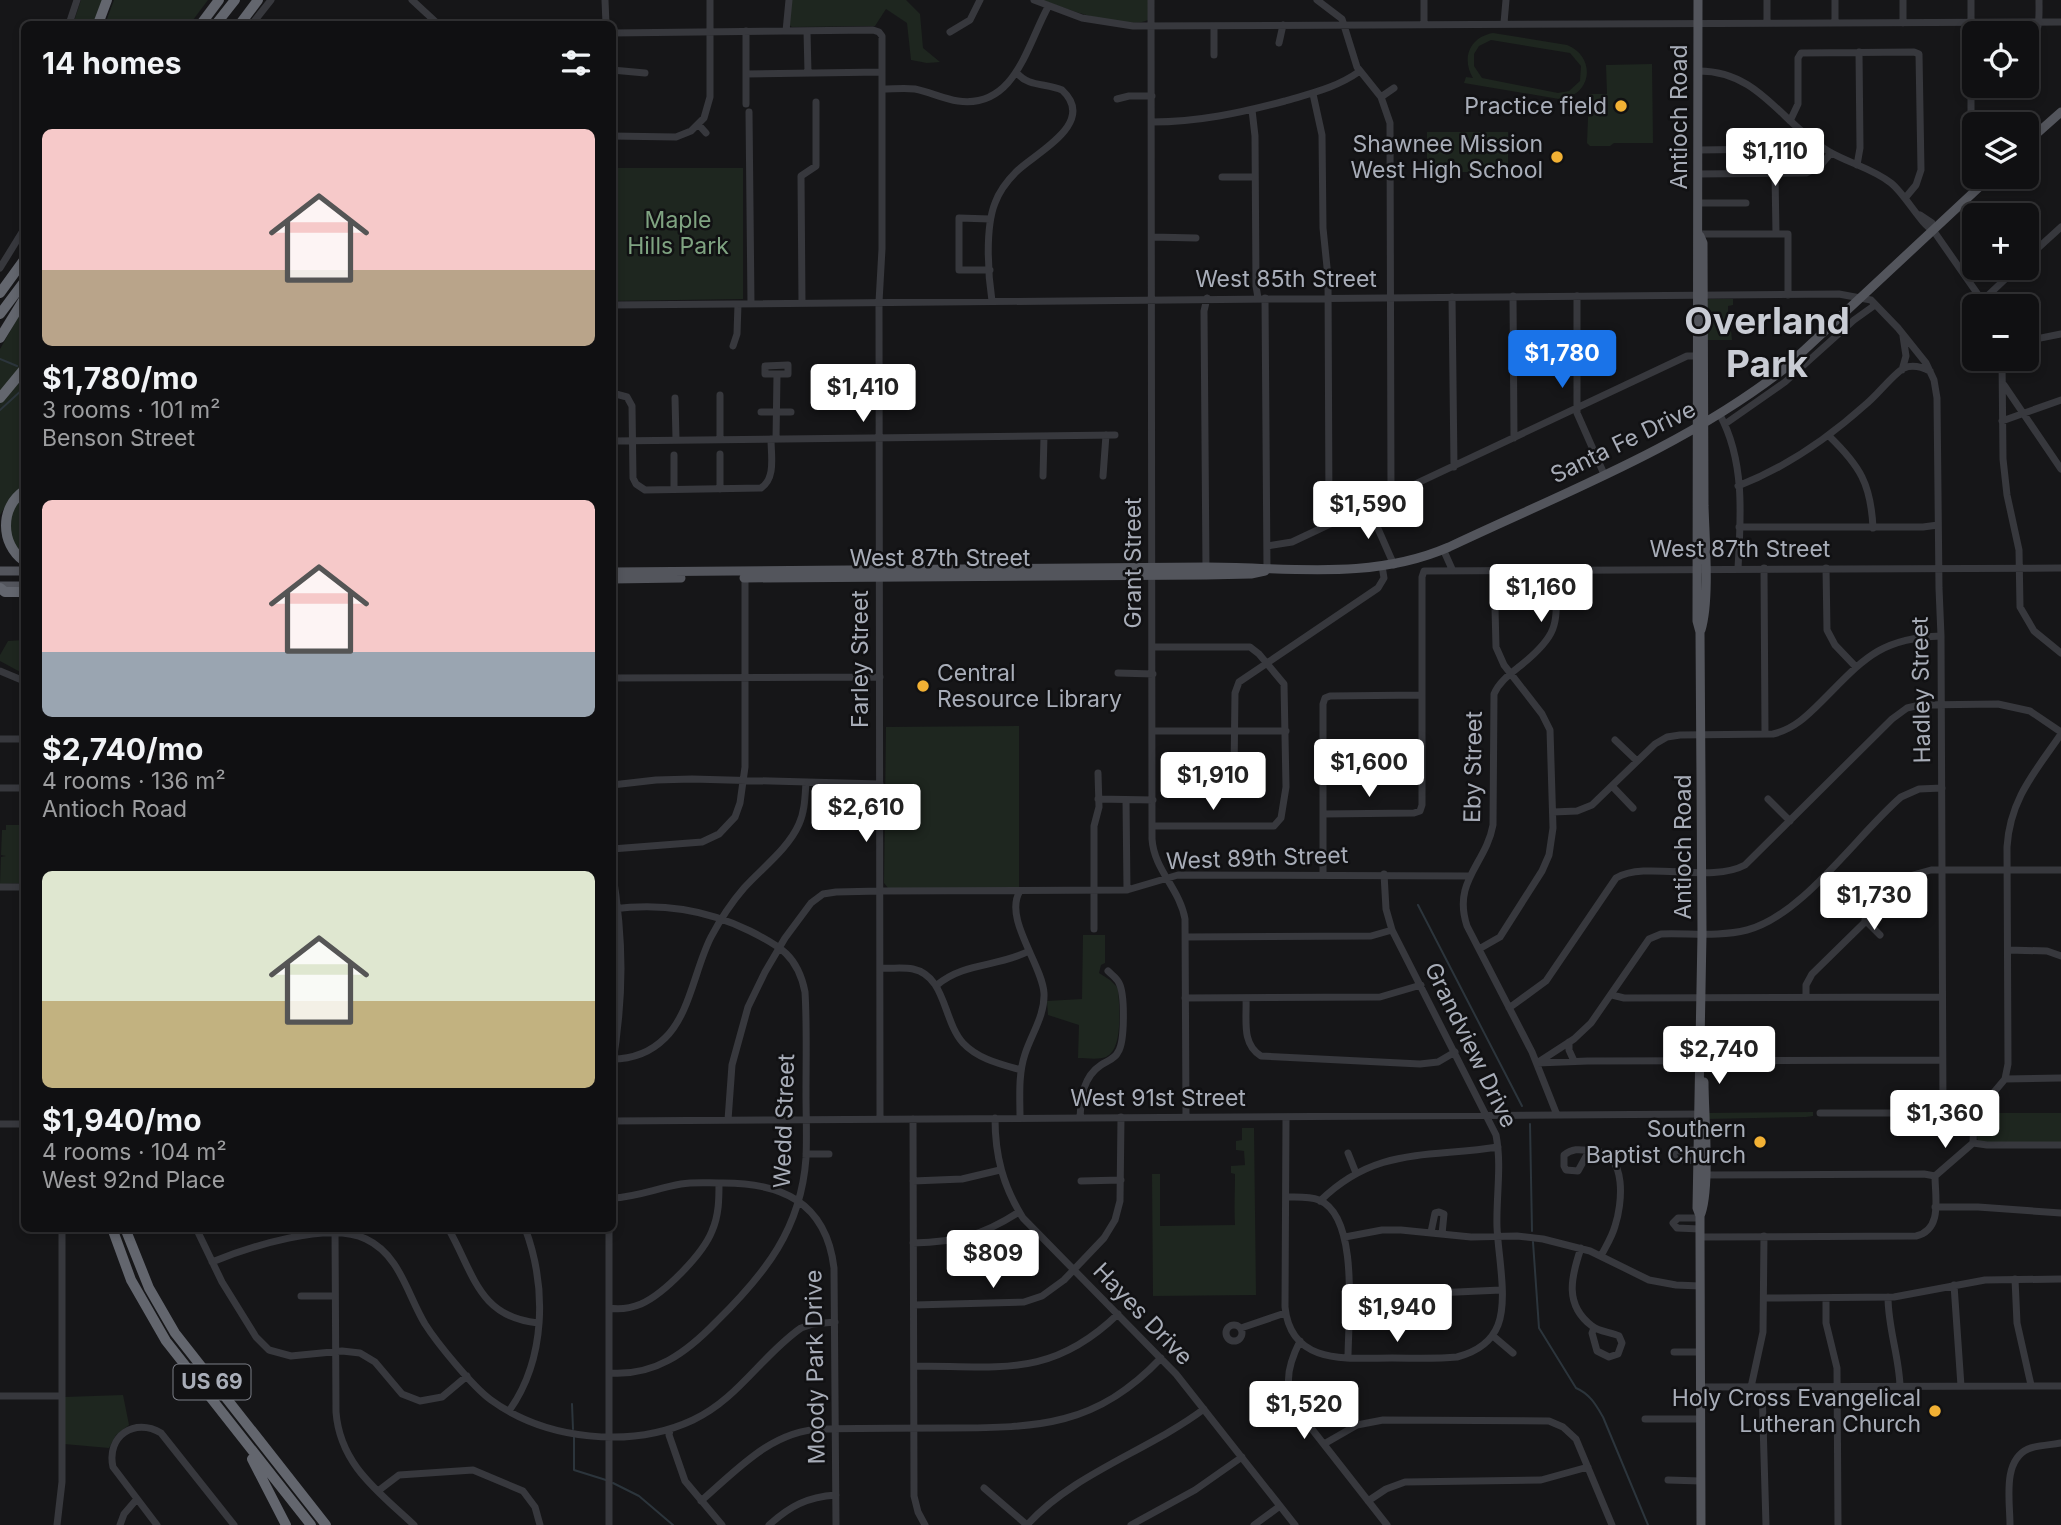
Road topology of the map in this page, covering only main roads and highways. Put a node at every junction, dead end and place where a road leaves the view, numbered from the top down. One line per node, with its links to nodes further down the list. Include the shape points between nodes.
1 (107, 0): 6 (highway)
2 (219, 0): 7 (highway)
3 (235, 0): 8 (highway)
4 (258, 0): 9 (highway)
5 (1698, 0): 23 (main road, Antioch Road)
6 (99, 21)
7 (203, 21)
8 (218, 21)
9 (242, 21)
10 (2061, 112): 11 (main road)
11 (2039, 132)
12 (1977, 189): 23 (main road, Santa Fe Drive, via 1784,369 1723,419)
13 (21, 262): 15 (highway)
14 (21, 263): 17 (highway)
15 (0, 283)
16 (21, 286): 19 (highway)
17 (0, 293)
18 (21, 304): 20 (highway)
19 (0, 314)
20 (0, 338)
21 (21, 373): 22 (highway)
22 (0, 398)
23 (1700, 427): 25 (main road, Santa Fe Drive); 35 (main road, Antioch Road, via 1704,620 1700,632)
24 (21, 494): 26 (highway, via 9,504 2,526 9,548)
25 (1443, 549): 30 (main road, West 87th Street, via 1394,565 1251,574)
26 (21, 558)
27 (0, 571): 28 (main road)
28 (21, 571)
29 (616, 572): 30 (main road, West 87th Street)
30 (745, 575): 31 (main road, West 87th Street)
31 (616, 579)
32 (21, 586): 33 (main road)
33 (0, 587): 34 (highway, via 5,592)
34 (21, 592)
35 (1701, 1114): 36 (main road, Antioch Road); 36 (main road, Antioch Road, via 1697,1150)
36 (1701, 1175): 43 (main road, Antioch Road)
37 (113, 1232): 39 (highway, US 69, via 131,1280 160,1331)
38 (127, 1232): 40 (highway, US 69, via 149,1288 175,1334)
39 (242, 1440): 41 (highway); 42 (highway, US 69)
40 (326, 1524)
41 (286, 1525)
42 (311, 1525)
43 (1701, 1525)

